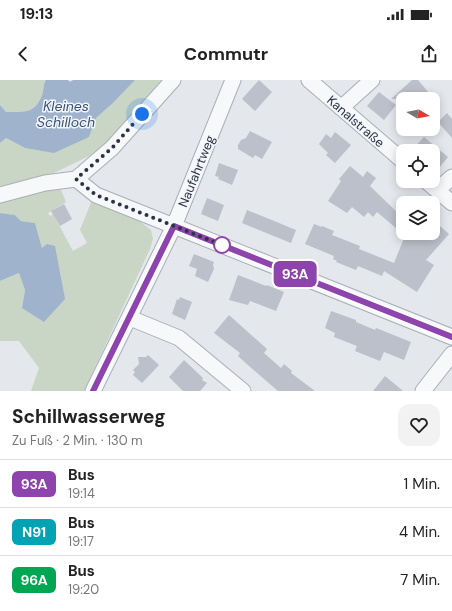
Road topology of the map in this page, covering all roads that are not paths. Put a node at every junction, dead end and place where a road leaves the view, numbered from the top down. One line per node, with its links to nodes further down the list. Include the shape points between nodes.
1 (173, 80): 8 (street, via 112,148)
2 (233, 80): 13 (street, Naufahrtweg)
3 (309, 80): 5 (street, Kanalstraße)
4 (372, 80): 5 (street)
5 (341, 108): 6 (street, Kanalstraße)
6 (396, 156)
7 (452, 177): 9 (street)
8 (76, 179): 11 (street, via 44,183); 13 (street, via 96,195)
9 (440, 182)
10 (433, 188): 12 (street)
11 (0, 195)
12 (452, 203)
13 (174, 226): 14 (street, Naufahrtweg); 15 (street)
14 (130, 318): 17 (street, Naufahrtweg); 18 (street, via 179,338)
15 (452, 337)
16 (452, 354): 19 (street)
17 (93, 391)
18 (243, 391)
19 (423, 391)

